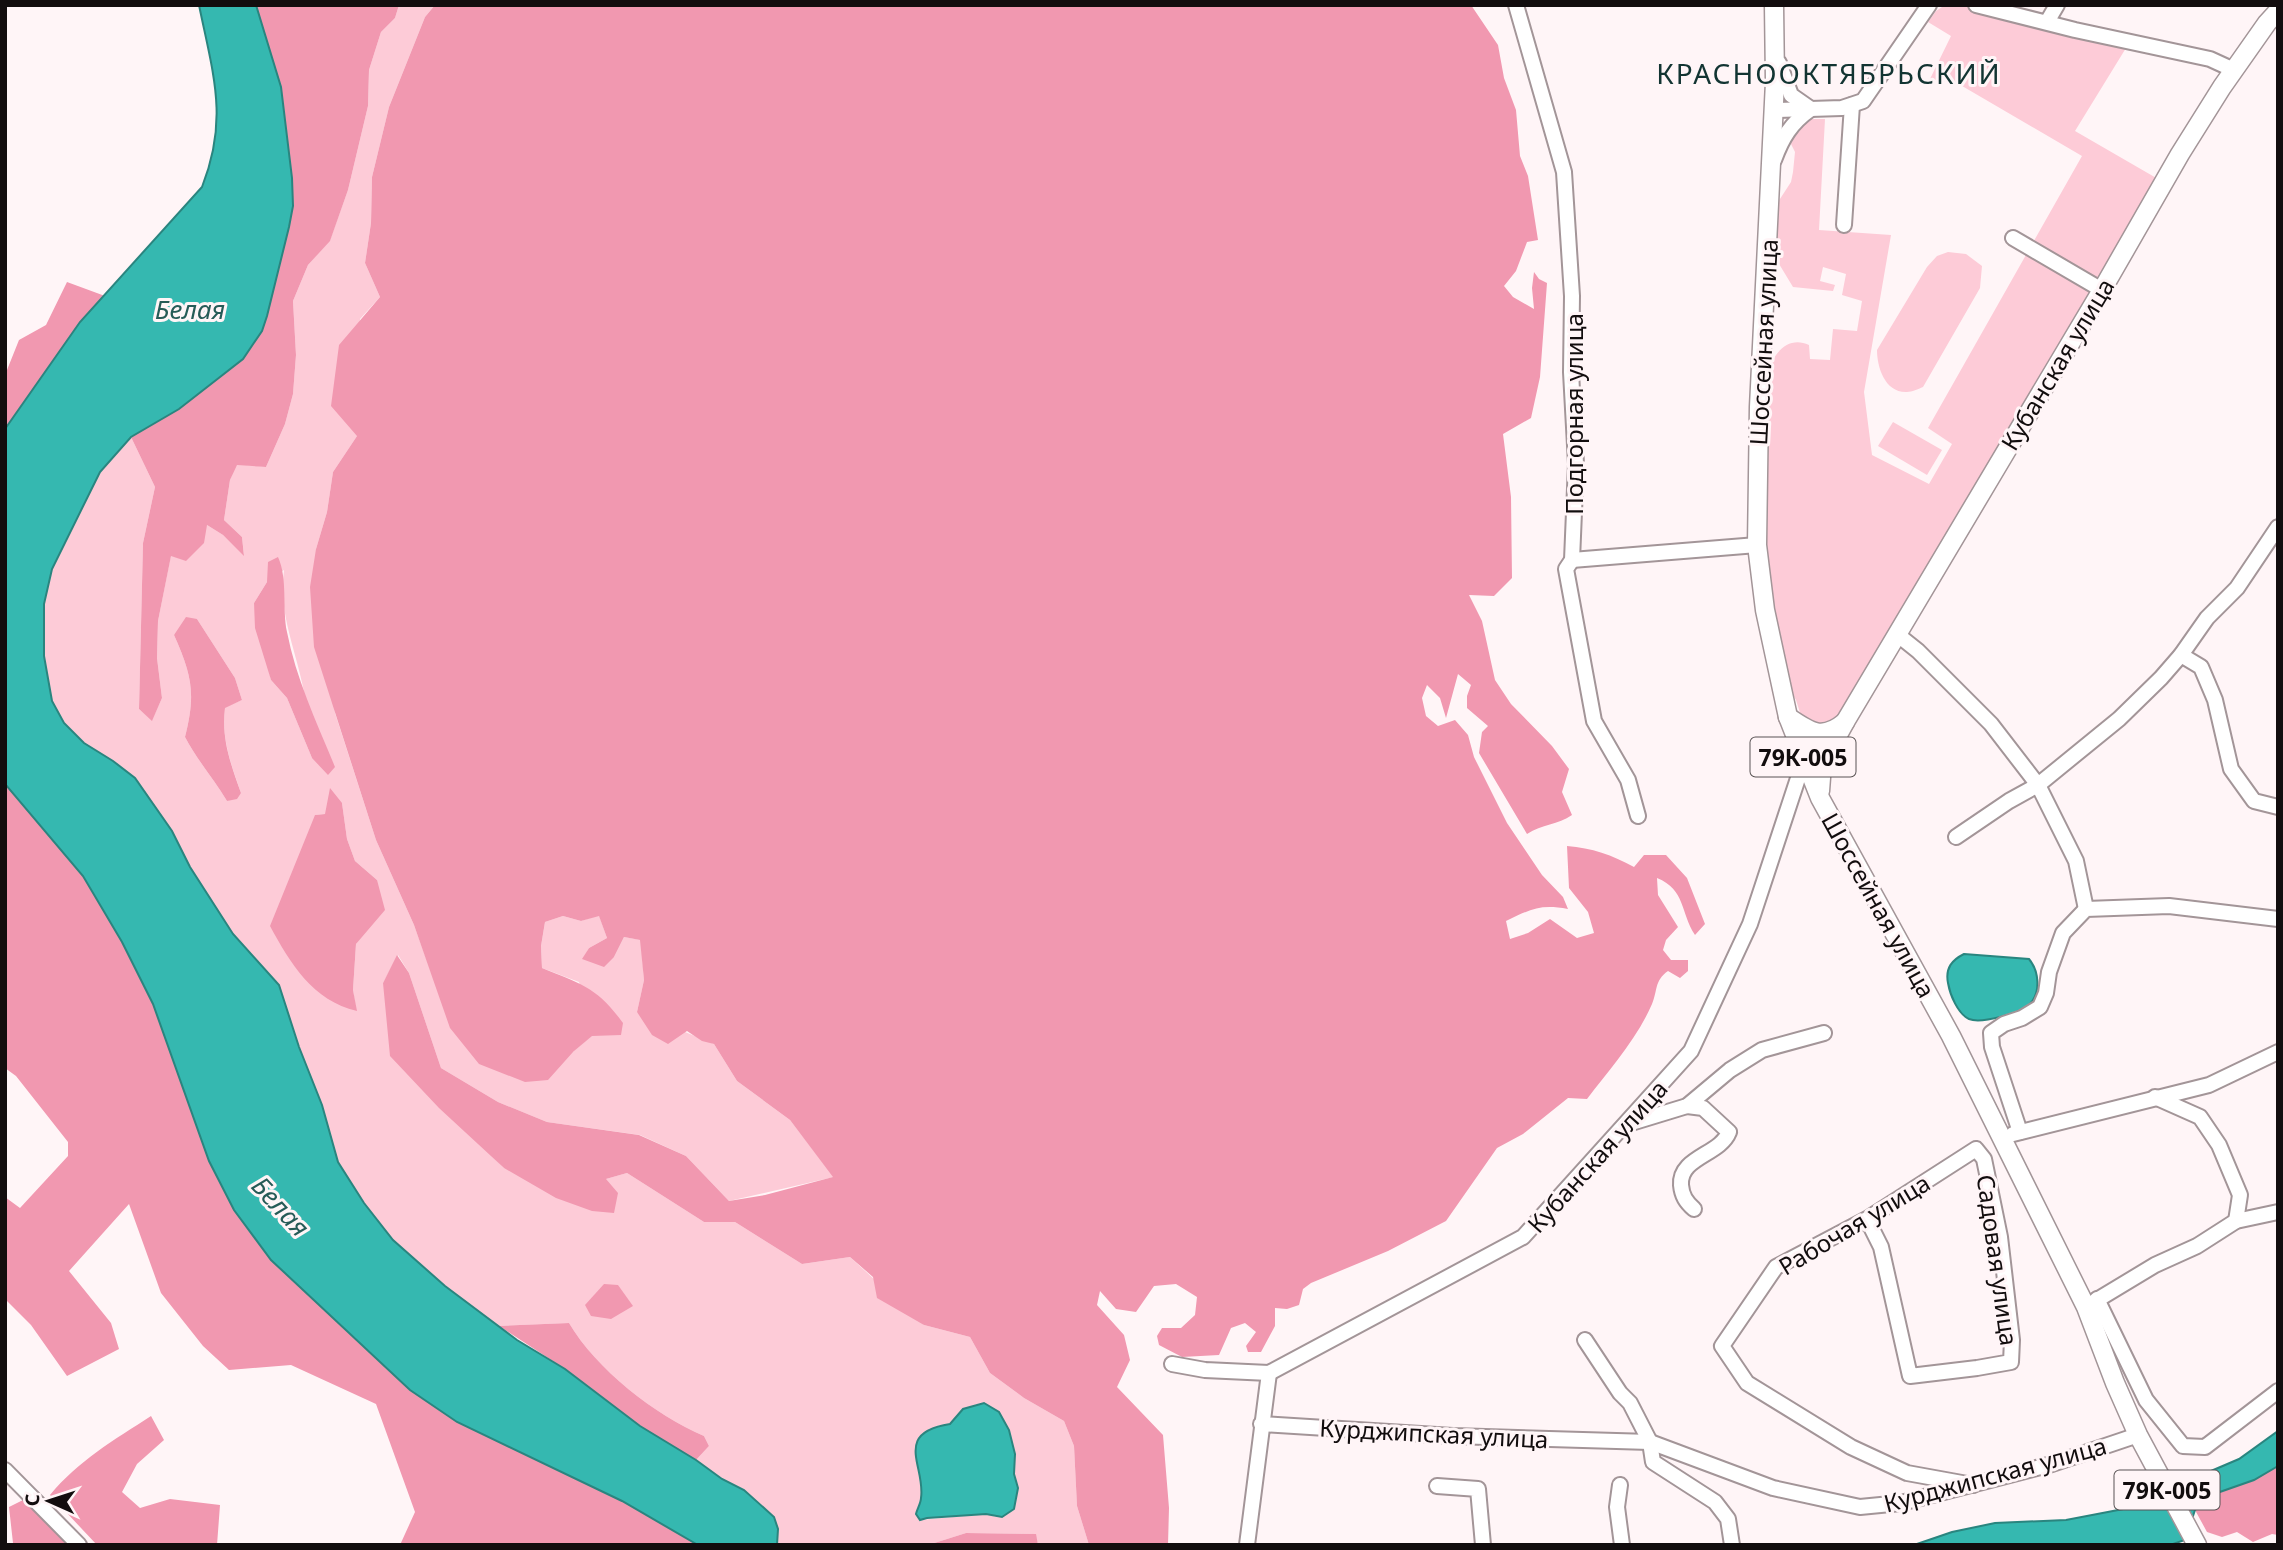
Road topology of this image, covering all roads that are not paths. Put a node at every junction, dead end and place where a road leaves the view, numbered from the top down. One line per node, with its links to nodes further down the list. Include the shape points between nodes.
1 (1516, 5): 19 (street, Подгорная улица, via 1564,172 1576,464)
2 (1774, 5): 8 (main road, Шоссейная улица / 79К-005)
3 (1929, 5): 10 (street, via 1863,101)
4 (1976, 5): 6 (street)
5 (2057, 5): 6 (street)
6 (2047, 22): 9 (street, via 2210,59)
7 (2274, 22): 9 (main road, Кубанская улица)
8 (1776, 48): 11 (street, via 1791,95); 12 (main road, Шоссейная улица / 79К-005)
9 (2234, 70): 16 (main road, Кубанская улица)
10 (1852, 105): 11 (street); 14 (street)
11 (1811, 109): 12 (street); 13 (street, via 1785,134)
12 (1774, 110): 13 (main road, Шоссейная улица / 79К-005)
13 (1772, 165): 18 (main road, Шоссейная улица / 79К-005)
14 (1844, 225)
15 (2013, 238): 16 (street)
16 (2102, 290): 20 (main road, Кубанская улица)
17 (2278, 527): 21 (street, via 2237,588 2207,618)
18 (1757, 545): 19 (street); 22 (main road, Шоссейная улица / 79К-005, via 1765,610)
19 (1572, 560): 28 (street, Подгорная улица, via 1566,569 1594,721 1628,780)
20 (1898, 635): 23 (main road, Кубанская улица); 25 (street, via 1992,724)
21 (2181, 655): 25 (street, via 2119,719); 27 (street, via 2201,667 2215,700 2231,769 2254,801)
22 (1788, 717): 23 (main road, via 1818,733); 24 (main road, Шоссейная улица / 79К-005)
23 (1845, 722): 24 (main road); 26 (main road, via 1822,764)
24 (1804, 760): 26 (main road, Шоссейная улица / 79К-005); 36 (street, Кубанская улица, via 1750,924 1691,1051)
25 (2038, 785): 29 (street); 30 (street, via 2076,861)
26 (1821, 798): 38 (main road, Шоссейная улица / 79К-005, via 1951,1036)
27 (2278, 807)
28 (1638, 816)
29 (1956, 837)
30 (2086, 909): 31 (street, via 2169,906); 37 (street, via 2063,933 2040,1007 1991,1033)
31 (2278, 919)
32 (1824, 1033): 35 (street, via 1749,1056)
33 (2278, 1052): 34 (street, via 2208,1085)
34 (2155, 1097): 37 (street); 43 (street, via 2200,1117 2219,1145 2240,1195)
35 (1686, 1105): 36 (street); 40 (street, via 1703,1108 1729,1132 1684,1170 1681,1188)
36 (1627, 1124): 47 (street, Кубанская улица, via 1523,1237)
37 (2020, 1132): 38 (street)
38 (2000, 1138): 44 (main road, Шоссейная улица / 79К-005)
39 (1976, 1149): 42 (street, Рабочая улица); 42 (street, Садовая улица, via 1984,1158 2000,1237 2011,1362 1910,1376 1881,1247)
40 (1694, 1209)
41 (2278, 1212): 43 (street)
42 (1867, 1219): 54 (street, Рабочая улица, via 1776,1267 1723,1346 1748,1384 1851,1447 1907,1473)
43 (2236, 1221): 44 (street)
44 (2091, 1303): 48 (street, via 2146,1400 2183,1446 2205,1447); 50 (main road, Шоссейная улица / 79К-005, via 2115,1383)
45 (1586, 1340): 51 (street, via 1630,1402)
46 (1172, 1364): 47 (street)
47 (1269, 1373): 49 (street)
48 (2278, 1391)
49 (1261, 1424): 51 (street, Курджипская улица); 57 (street)
50 (2138, 1435): 54 (street, Курджипская улица); 61 (main road, Шоссейная улица / 79К-005)
51 (1650, 1442): 54 (street, Курджипская улица, via 1773,1488 1860,1507 1902,1503); 60 (street, via 1653,1462 1715,1502 1728,1519)
52 (5, 1470): 56 (street)
53 (1620, 1485): 59 (street, via 1617,1507)
54 (1973, 1485)
55 (1437, 1486): 58 (street, via 1478,1489)
56 (79, 1545)
57 (1247, 1545)
58 (1483, 1545)
59 (1622, 1545)
60 (1732, 1545)
61 (2197, 1545)

